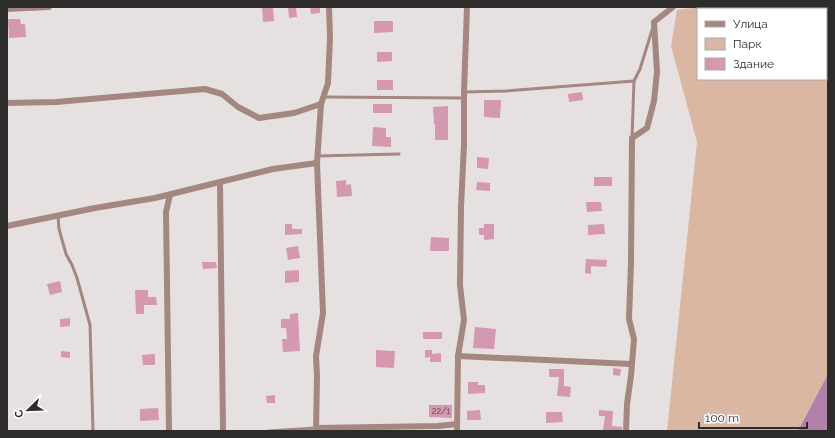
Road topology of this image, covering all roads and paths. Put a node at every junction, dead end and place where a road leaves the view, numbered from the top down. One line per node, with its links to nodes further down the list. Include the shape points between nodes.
1 (49, 7): 5 (street)
2 (329, 7): 9 (street, via 328,83)
3 (468, 7): 8 (street)
4 (673, 7): 6 (street)
5 (7, 9)
6 (654, 22): 7 (lane); 12 (street, via 657,72 654,101 648,128)
7 (634, 81): 8 (lane); 12 (lane)
8 (464, 95): 9 (lane); 20 (street, via 460,208 460,285 464,320)
9 (324, 97): 11 (street)
10 (7, 103): 11 (street, via 56,102 205,89 222,94 238,107 259,118)
11 (321, 104): 14 (street)
12 (632, 138): 21 (street, via 629,319 634,339)
13 (398, 154): 14 (lane)
14 (317, 156): 15 (street)
15 (317, 163): 16 (street, via 273,169); 23 (street, via 323,313 316,356)
16 (220, 183): 17 (street); 26 (street)
17 (170, 195): 18 (street); 25 (street, via 166,212)
18 (58, 216): 19 (street); 24 (lane, via 66,254 77,278 90,325)
19 (7, 226)
20 (458, 356): 21 (street); 22 (street)
21 (631, 364): 28 (street)
22 (457, 428): 23 (street, via 438,426)
23 (316, 430): 27 (lane)
24 (93, 431)
25 (169, 431)
26 (223, 431)
27 (268, 431)
28 (626, 431)

